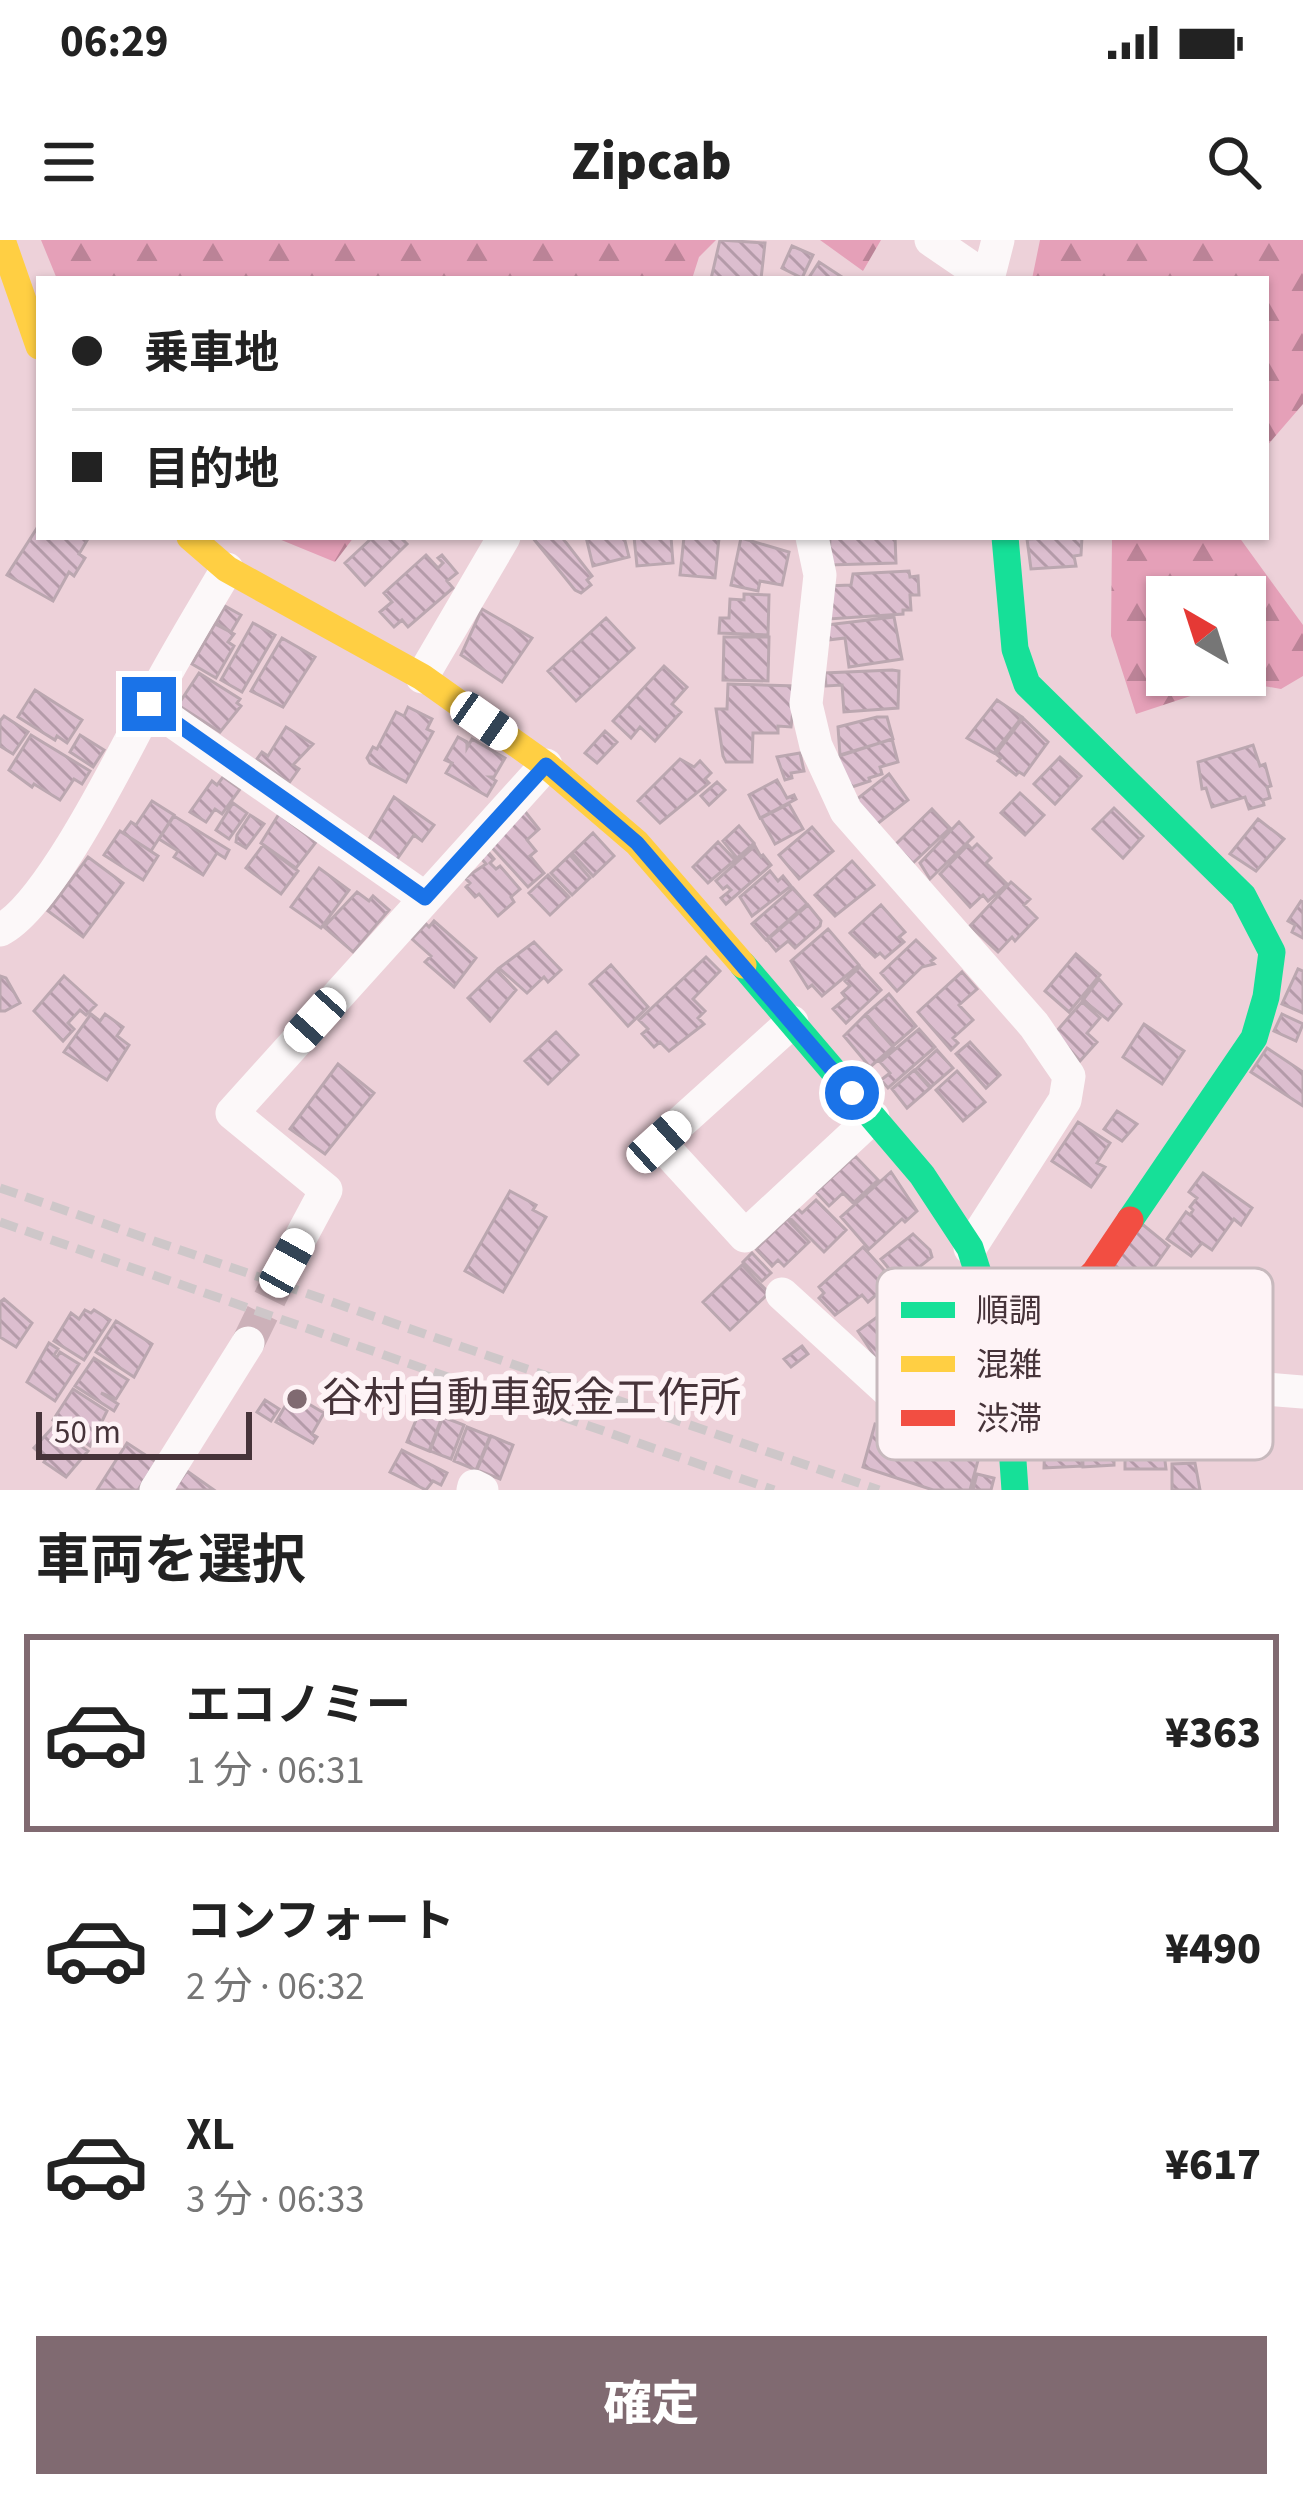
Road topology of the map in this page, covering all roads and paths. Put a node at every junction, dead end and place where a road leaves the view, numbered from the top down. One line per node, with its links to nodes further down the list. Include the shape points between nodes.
1 (2, 240): 6 (street)
2 (932, 240): 4 (street)
3 (998, 240): 5 (street)
4 (984, 276)
5 (989, 276)
6 (36, 337)
7 (193, 540): 11 (street)
8 (501, 540): 12 (street)
9 (813, 540): 19 (street, via 820,575 806,704 815,746 846,811 1034,1024 1070,1076 1065,1100)
10 (1005, 540): 22 (street, via 1015,649 1027,684 1244,896 1272,952 1254,1038)
11 (227, 569): 12 (street); 13 (street)
12 (422, 677): 14 (street)
13 (149, 704): 15 (street); 16 (street, via 35,900)
14 (546, 765): 15 (street); 17 (street, via 637,843)
15 (425, 898): 20 (street, via 232,1113 326,1190)
16 (0, 930)
17 (792, 1022): 18 (street); 18 (street, via 659,1142 746,1235)
18 (873, 1118): 19 (street)
19 (970, 1248): 21 (street)
20 (287, 1263)
21 (976, 1268)
22 (1098, 1268)
23 (782, 1294): 25 (street)
24 (248, 1342): 29 (street)
25 (877, 1381)
26 (1273, 1390): 27 (street)
27 (1303, 1392)
28 (1013, 1460): 32 (street)
29 (156, 1490)
30 (473, 1490): 31 (street)
31 (482, 1490)
32 (1015, 1490)

